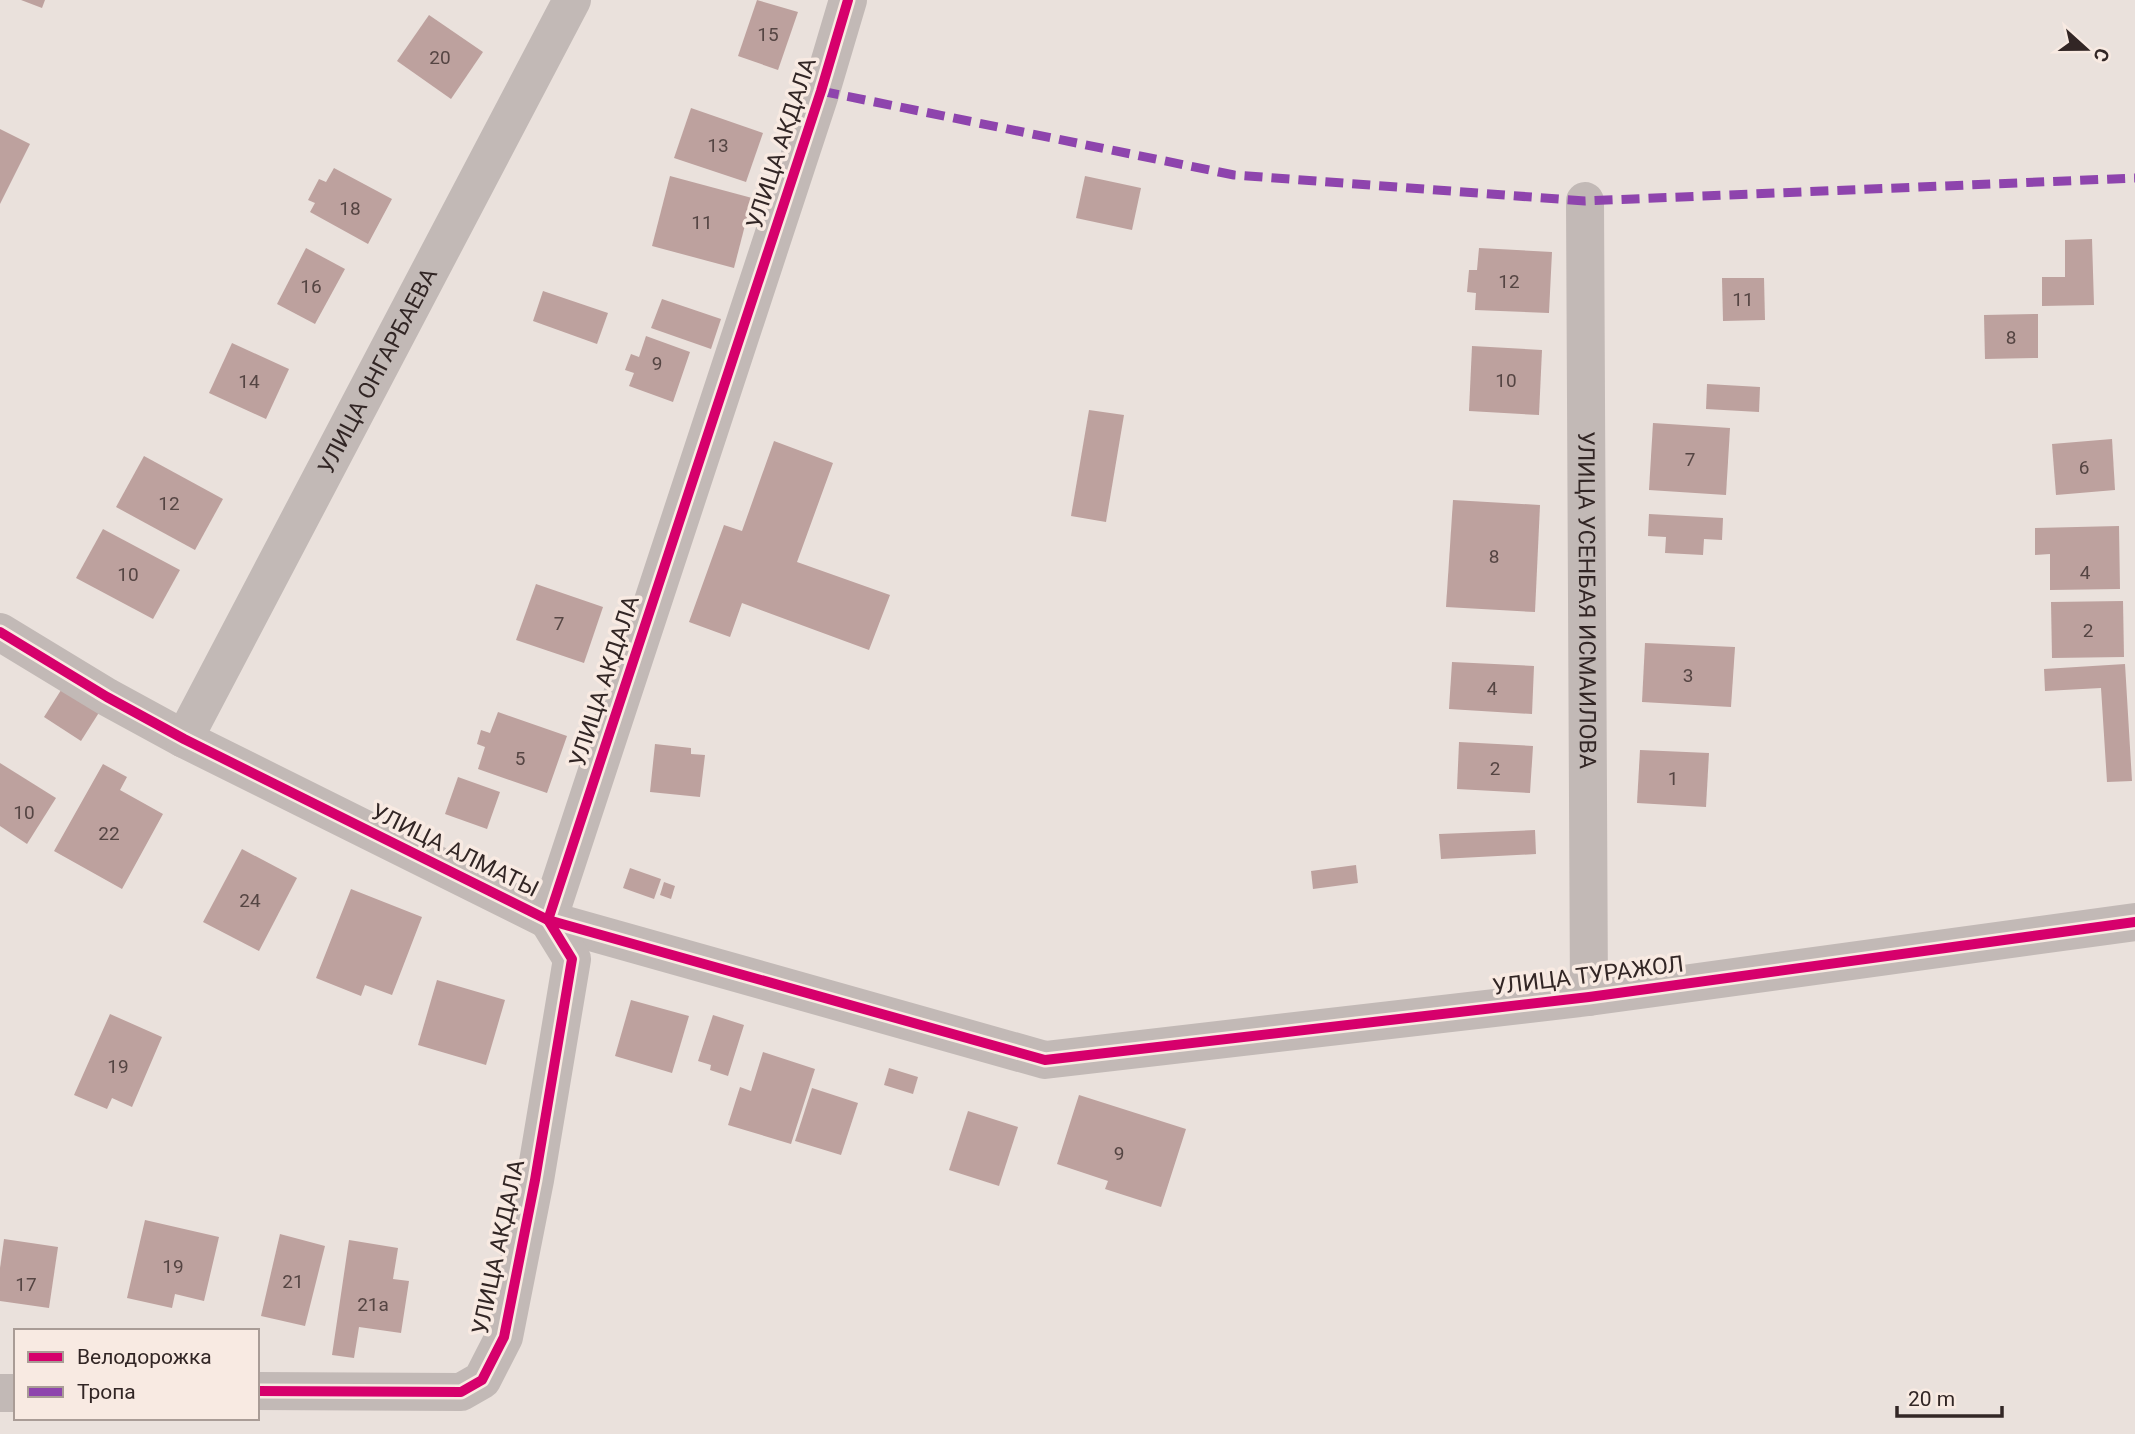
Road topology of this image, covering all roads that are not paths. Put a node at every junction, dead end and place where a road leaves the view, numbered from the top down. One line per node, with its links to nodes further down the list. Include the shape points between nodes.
1 (572, 0): 5 (street, УЛИЦА ОНГАРБАЕВА)
2 (848, 0): 6 (street, УЛИЦА АКДАЛА)
3 (1585, 201): 8 (street, УЛИЦА УСЕНБАЯ ИСМАИЛОВА)
4 (0, 632): 5 (street, УЛИЦА АЛМАТЫ)
5 (184, 740): 6 (street, УЛИЦА АЛМАТЫ)
6 (548, 920): 9 (street, УЛИЦА АЛМАТЫ); 10 (street, УЛИЦА АКДАЛА, via 572,959 515,1289 504,1337 482,1380 461,1392)
7 (2135, 922): 8 (street, УЛИЦА ТУРАЖОЛ)
8 (1589, 998): 9 (street, УЛИЦА ТУРАЖОЛ)
9 (1045, 1060)
10 (259, 1391)

